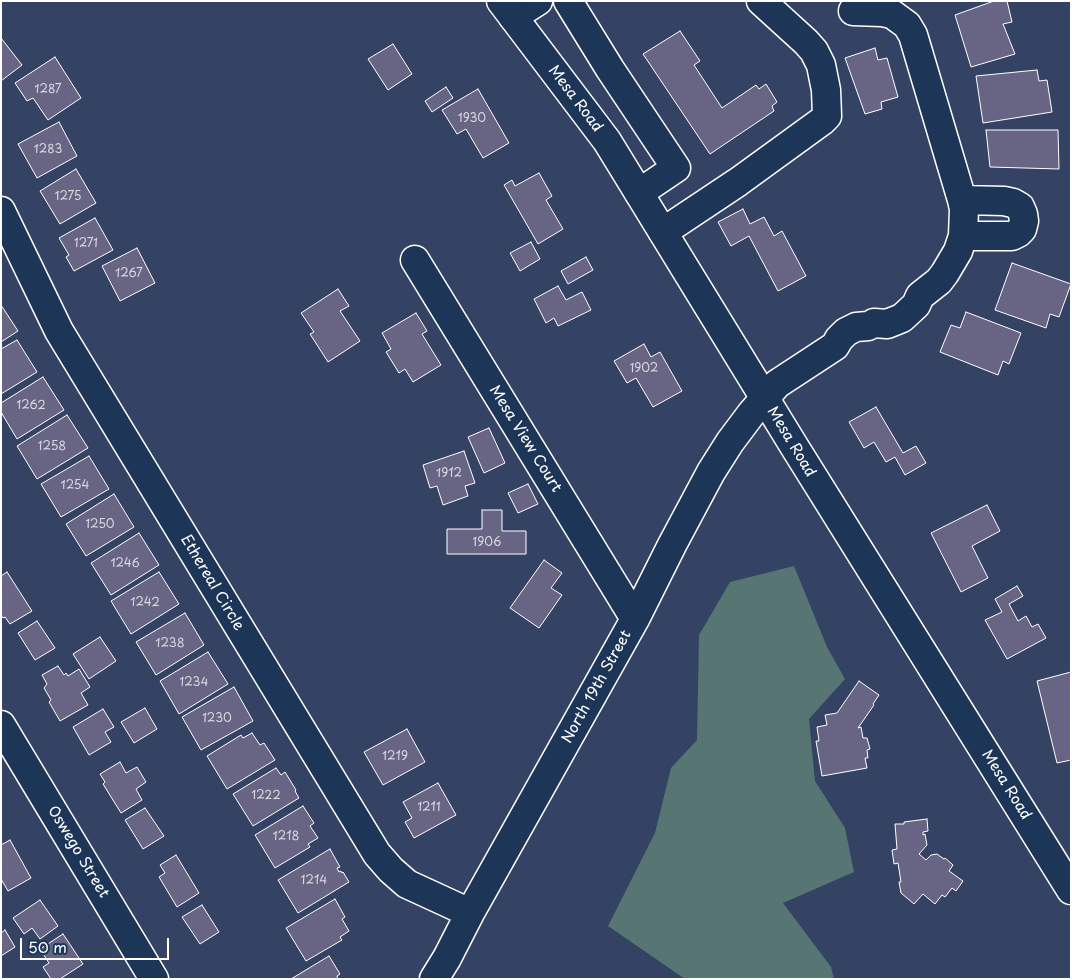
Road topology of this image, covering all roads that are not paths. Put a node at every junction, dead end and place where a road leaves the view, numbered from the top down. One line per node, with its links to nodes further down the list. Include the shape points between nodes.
1 (538, 1): 4 (street)
2 (568, 1): 6 (street, via 676,168)
3 (761, 1): 9 (street, via 814,51 821,65 826,90 826,116 738,182)
4 (507, 9): 6 (street, Mesa Road, via 607,141)
5 (853, 11): 7 (street, via 892,14 907,25 913,35)
6 (639, 193): 9 (street, Mesa Road)
7 (962, 200): 10 (street); 10 (street, via 1012,203 1020,207 1024,221 1022,229 1012,236)
8 (1, 211): 16 (street, Ethereal Circle, via 59,331 95,371 377,854 408,884)
9 (663, 232): 12 (street, Mesa Road)
10 (963, 236): 12 (street, North 19th Street, via 946,273 920,296 900,299 871,325 846,332 834,346 777,384)
11 (415, 260): 13 (street, Mesa View Court)
12 (765, 398): 13 (street, North 19th Street, via 730,442 712,472); 15 (street, Mesa Road)
13 (635, 619): 16 (street, North 19th Street)
14 (1, 725): 17 (street, Oswego Street)
15 (1071, 890)
16 (470, 913): 18 (street, North 19th Street)
17 (154, 979)
18 (434, 979)

